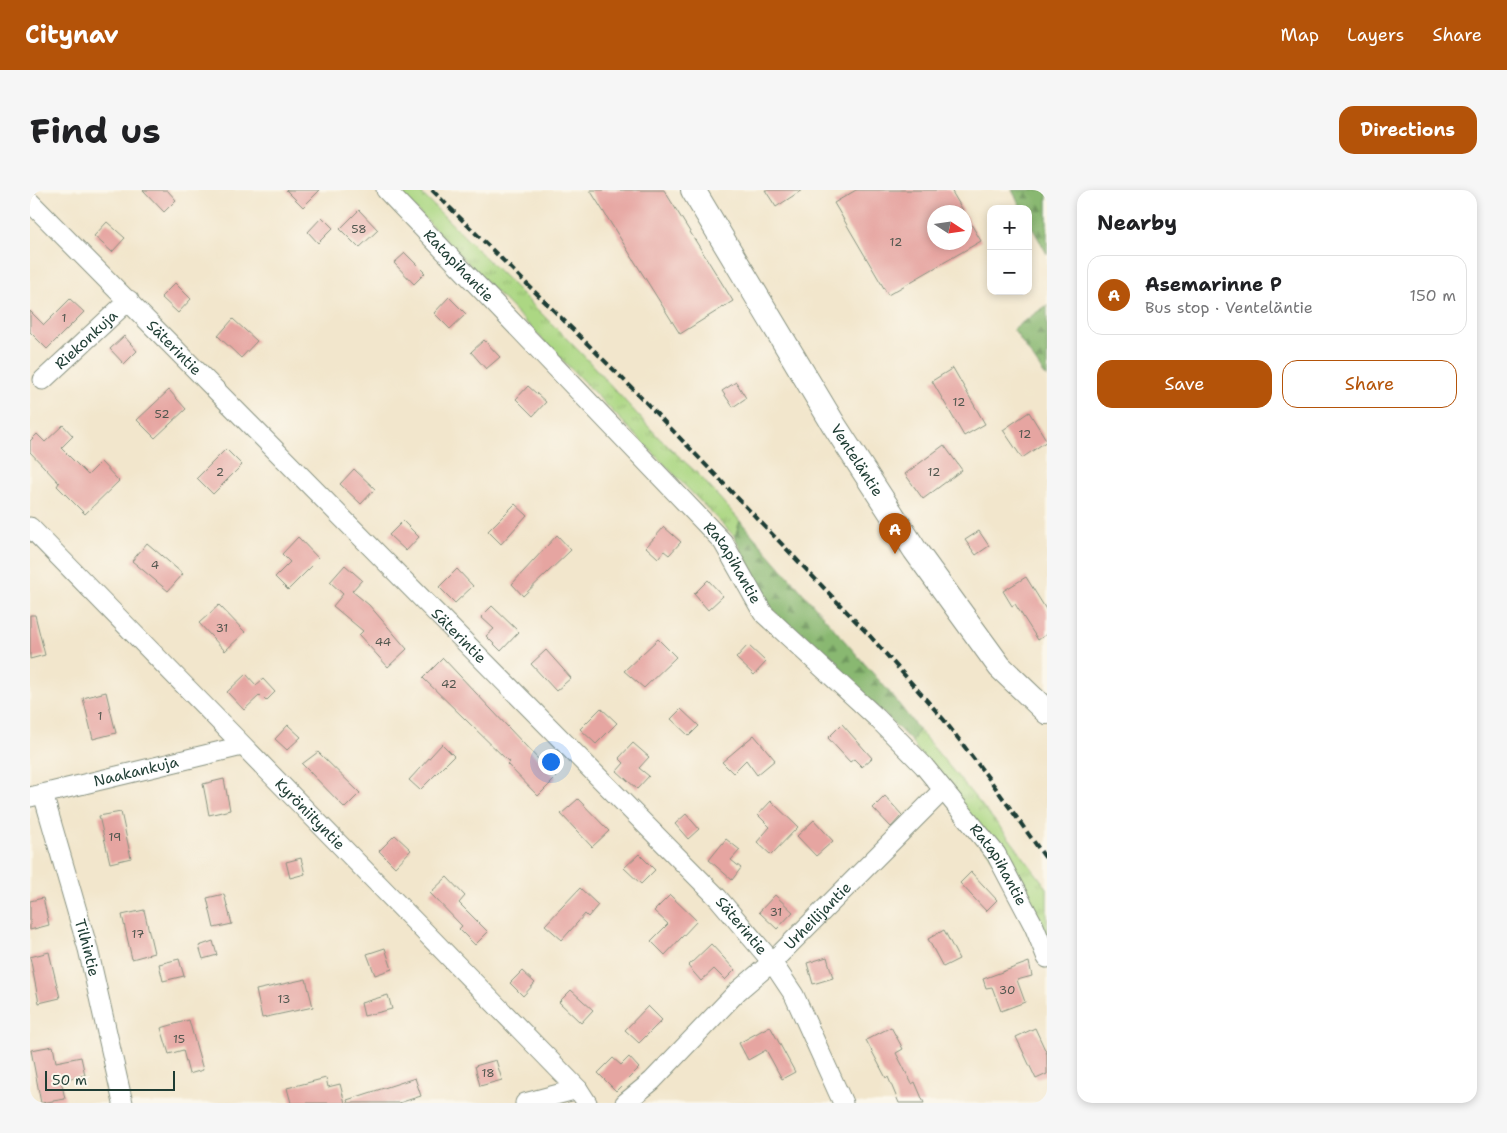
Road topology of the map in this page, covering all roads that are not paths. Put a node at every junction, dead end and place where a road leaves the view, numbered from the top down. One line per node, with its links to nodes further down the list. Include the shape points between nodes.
1 (386, 190): 9 (street, Ratapihantie, via 723,542 764,613 877,718)
2 (694, 190): 7 (street, Venteläntie, via 834,425 915,550 1000,667)
3 (30, 202): 4 (street, Säterintie)
4 (129, 300): 5 (street, Riekonkuja); 12 (street, Säterintie, via 718,898)
5 (43, 380)
6 (30, 527): 8 (street, Kyröniityntie)
7 (1047, 712)
8 (242, 746): 10 (street, Naakankuja); 13 (street, Kyröniityntie)
9 (944, 790): 11 (street, Ratapihantie, via 996,854); 12 (street, Urheilijantie)
10 (37, 796): 14 (street, Tilhintie, via 88,949)
11 (1047, 958)
12 (772, 962): 16 (street, Urheilijantie, via 738,991 652,1081); 17 (street, Säterintie, via 794,995)
13 (583, 1096): 15 (street)
14 (123, 1103)
15 (525, 1103)
16 (625, 1103)
17 (843, 1103)

